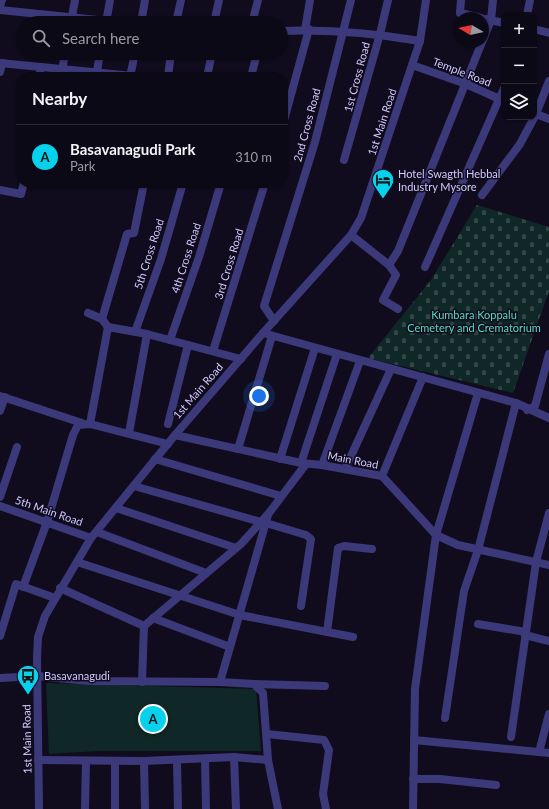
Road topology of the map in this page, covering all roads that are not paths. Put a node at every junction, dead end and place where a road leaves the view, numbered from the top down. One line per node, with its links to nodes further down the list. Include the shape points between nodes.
1 (2, 0): 15 (street)
2 (75, 0): 21 (street)
3 (110, 0): 22 (street)
4 (145, 0): 23 (street)
5 (181, 0): 24 (street)
6 (219, 0): 25 (street)
7 (258, 0): 26 (street)
8 (310, 0): 29 (street)
9 (351, 0): 32 (street, 2nd Cross Road)
10 (388, 0): 34 (street, 1st Cross Road)
11 (426, 0): 35 (street, 1st Main Road)
12 (461, 0): 17 (street)
13 (493, 0): 18 (street)
14 (530, 0): 19 (street)
15 (0, 6)
16 (0, 10): 20 (street)
17 (460, 12)
18 (488, 12)
19 (528, 12)
20 (43, 16)
21 (72, 16)
22 (107, 16)
23 (142, 16)
24 (178, 16)
25 (216, 16)
26 (254, 16)
27 (489, 20): 28 (street)
28 (501, 22)
29 (307, 30): 31 (street); 32 (street); 59 (street)
30 (537, 30): 33 (street)
31 (288, 31)
32 (344, 31): 34 (street); 78 (street, 2nd Cross Road, via 315,142 264,306)
33 (549, 33)
34 (380, 34): 35 (street); 64 (street, 1st Cross Road)
35 (420, 41): 44 (street, 1st Main Road)
36 (480, 48): 56 (street)
37 (64, 60): 49 (street)
38 (98, 60): 50 (street)
39 (133, 60): 51 (street)
40 (170, 60): 52 (street)
41 (211, 60): 53 (street)
42 (255, 60): 54 (street)
43 (1, 63): 45 (street); 46 (street)
44 (412, 65): 56 (street, Temple Road); 72 (street, 1st Main Road, via 361,218)
45 (41, 67): 47 (street); 48 (street)
46 (0, 72)
47 (40, 72)
48 (58, 72)
49 (61, 72)
50 (93, 72)
51 (131, 72)
52 (169, 72)
53 (208, 72)
54 (252, 72)
55 (549, 81): 60 (street)
56 (466, 84): 57 (street, Temple Road); 73 (street, via 398,251)
57 (501, 100)
58 (501, 102): 74 (street)
59 (288, 104)
60 (537, 109)
61 (537, 115): 62 (street)
62 (549, 119)
63 (532, 120): 71 (street, via 520,144)
64 (344, 160)
65 (23, 188): 70 (street, via 22,194)
66 (143, 188): 77 (street, via 134,233 127,234)
67 (182, 188): 80 (street, 5th Cross Road, via 161,259)
68 (220, 188): 84 (street, 4th Cross Road, via 200,257)
69 (263, 188): 87 (street, 3rd Cross Road)
70 (0, 190)
71 (482, 196)
72 (351, 235): 73 (street); 78 (street, 1st Main Road)
73 (389, 265): 75 (street, via 396,275 383,300)
74 (425, 267)
75 (398, 309)
76 (88, 313): 77 (street)
77 (102, 319): 79 (street)
78 (274, 321): 82 (street, 1st Main Road)
79 (108, 327): 80 (street); 100 (street)
80 (135, 332): 81 (street)
81 (147, 334): 84 (street); 102 (street)
82 (262, 334): 83 (street); 90 (street, 1st Main Road)
83 (272, 336): 86 (street); 106 (street)
84 (170, 340): 85 (street)
85 (188, 345): 87 (street); 101 (street)
86 (315, 348): 88 (street); 108 (street)
87 (213, 351): 90 (street)
88 (337, 354): 91 (street); 109 (street)
89 (549, 354): 97 (street, via 534,406)
90 (241, 359): 103 (street, 1st Main Road)
91 (360, 361): 92 (street); 110 (street)
92 (391, 369): 93 (street); 111 (street)
93 (423, 377): 94 (street); 112 (street)
94 (478, 393): 96 (street); 122 (street)
95 (2, 397): 98 (street); 100 (street)
96 (516, 403): 97 (street); 125 (street)
97 (527, 410): 99 (street)
98 (0, 411)
99 (549, 418)
100 (86, 424): 102 (street); 119 (street, via 78,425 73,435)
101 (168, 424)
102 (129, 434): 104 (street)
103 (175, 435): 104 (street, 1st Main Road); 106 (street, Main Road)
104 (168, 444): 107 (street, 1st Main Road)
105 (17, 447): 115 (street)
106 (238, 449): 108 (street, Main Road)
107 (155, 459): 113 (street, 1st Main Road); 114 (street)
108 (280, 459): 109 (street, Main Road)
109 (304, 464): 110 (street, Main Road); 114 (street)
110 (322, 465): 111 (street, Main Road)
111 (345, 470): 112 (street, Main Road)
112 (382, 476): 122 (street, Main Road)
113 (134, 486): 117 (street, 1st Main Road); 120 (street)
114 (281, 496): 120 (street)
115 (0, 497)
116 (0, 506): 119 (street, 5th Main Road)
117 (116, 508): 121 (street, 1st Main Road); 123 (street)
118 (549, 513): 127 (street)
119 (47, 522): 121 (street, 5th Main Road); 130 (street)
120 (264, 522): 123 (street); 134 (street, via 306,535 311,539); 135 (street)
121 (94, 535): 126 (street, 1st Main Road); 129 (street, 5th Main Road)
122 (436, 535): 125 (street, Main Road, via 458,545); 155 (street, via 415,689)
123 (236, 548): 129 (street)
124 (372, 549): 139 (street, via 344,546 338,548)
125 (478, 550): 127 (street, Main Road); 152 (street, via 464,591)
126 (77, 562): 131 (street, 1st Main Road); 132 (street)
127 (536, 562): 128 (street, Main Road); 140 (street)
128 (549, 565)
129 (206, 573): 132 (street)
130 (23, 587): 133 (street); 141 (street, via 16,584)
131 (60, 588): 133 (street, 1st Main Road); 138 (street)
132 (180, 596): 135 (street); 136 (street)
133 (55, 598): 145 (street, 1st Main Road, via 38,637)
134 (301, 606)
135 (240, 615): 139 (street); 144 (street)
136 (153, 618): 138 (street); 144 (street)
137 (478, 624): 140 (street)
138 (144, 626): 147 (street)
139 (327, 632): 142 (street)
140 (526, 633): 143 (street); 154 (street)
141 (0, 636)
142 (353, 637)
143 (549, 641)
144 (230, 647): 148 (street)
145 (37, 676): 146 (street); 147 (street, via 89,681); 160 (street, 1st Main Road)
146 (1, 677)
147 (142, 682): 148 (street)
148 (220, 682): 149 (street)
149 (254, 684): 150 (street); 153 (street, via 263,693)
150 (326, 686)
151 (549, 714): 156 (street)
152 (445, 718)
153 (267, 734): 163 (street); 176 (street, via 324,740 329,750 323,794)
154 (511, 737)
155 (414, 740): 156 (street); 166 (street)
156 (539, 752): 157 (street)
157 (549, 753)
158 (234, 757): 159 (street); 163 (street); 174 (street)
159 (205, 758): 162 (street); 173 (street)
160 (38, 760): 164 (street); 168 (street, 1st Main Road)
161 (115, 760): 164 (street); 165 (street); 170 (street)
162 (177, 760): 165 (street); 172 (street)
163 (268, 760): 175 (street)
164 (86, 761): 169 (street)
165 (144, 761): 171 (street)
166 (413, 779): 167 (street); 177 (street)
167 (496, 785)
168 (39, 809)
169 (85, 809)
170 (115, 809)
171 (144, 809)
172 (178, 809)
173 (206, 809)
174 (236, 809)
175 (278, 809)
176 (326, 809)
177 (412, 809)

